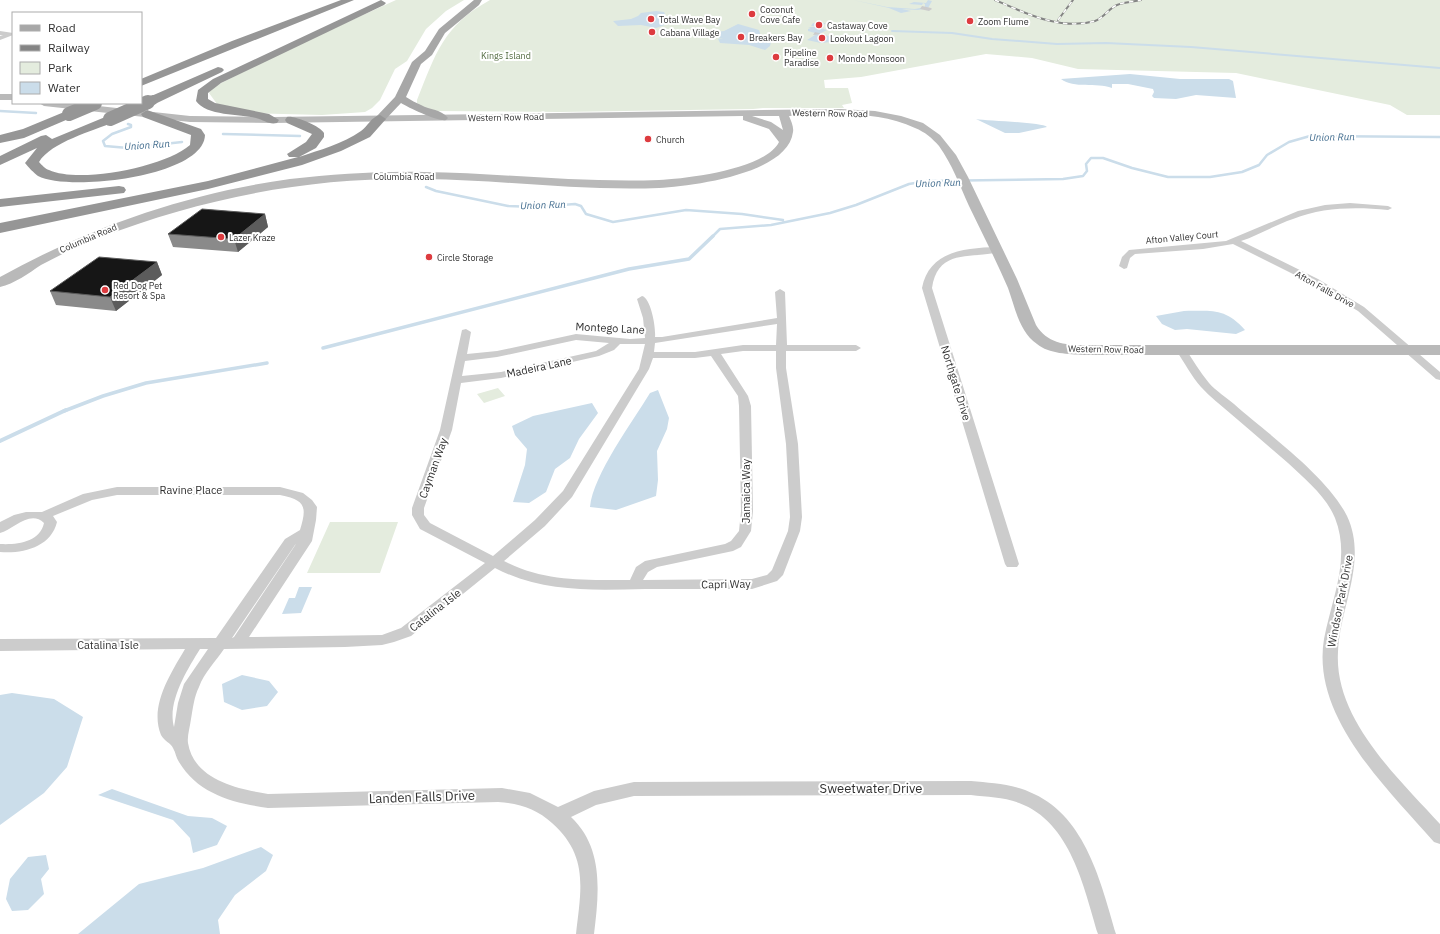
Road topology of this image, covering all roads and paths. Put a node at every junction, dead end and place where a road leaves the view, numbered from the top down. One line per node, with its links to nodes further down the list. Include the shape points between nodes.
1 (349, 0): 11 (highway)
2 (477, 0): 6 (main road, via 457,8); 15 (main road, via 447,26 424,60 415,58)
3 (382, 1): 8 (highway); 24 (highway, bridge, via 63,140 34,157 32,163 35,170 59,179 97,178 175,160 197,146 199,136 196,132); 28 (highway, via 217,81 202,92 202,101 215,108 266,116)
4 (922, 8): 5 (street)
5 (929, 9)
6 (431, 30)
7 (0, 33): 9 (street, via 11,34)
8 (288, 35)
9 (0, 38)
10 (224, 61): 12 (highway)
11 (142, 83)
12 (142, 96)
13 (0, 98): 14 (street)
14 (12, 98)
15 (400, 98): 26 (main road); 27 (main road)
16 (0, 102): 17 (street)
17 (12, 102)
18 (53, 104): 24 (street, Western Row Road)
19 (93, 104): 30 (highway, bridge)
20 (109, 104): 25 (street, Western Row Road)
21 (123, 104): 35 (highway)
22 (783, 112): 23 (street, Western Row Road); 32 (street, via 788,132); 40 (street, Western Row Road, via 855,112 904,120 924,128 937,137 953,162)
23 (730, 113): 26 (street, Western Row Road); 32 (street, via 768,125 779,131 781,138)
24 (147, 114): 25 (street, Western Row Road, via 190,119)
25 (207, 118): 28 (street, Western Row Road)
26 (442, 118): 27 (street, Western Row Road)
27 (380, 119): 29 (street, Western Row Road); 34 (highway); 38 (highway, via 372,130 352,141 280,167 206,186)
28 (274, 120): 29 (street, Western Row Road)
29 (291, 120): 34 (highway, via 298,126 318,133 318,137 311,145)
30 (25, 132): 31 (highway); 33 (highway)
31 (0, 139)
32 (786, 141): 42 (street, Columbia Road, via 771,156 742,170 703,180 633,184 391,175 346,177 248,191 178,207 120,225 45,257)
33 (0, 144)
34 (294, 154): 36 (highway, via 248,167 170,183)
35 (0, 160)
36 (0, 203)
37 (1388, 208): 39 (street, Afton Valley Court, via 1360,206 1309,211)
38 (0, 228)
39 (1234, 241): 41 (street, Afton Valley Court, via 1132,252 1126,257); 52 (street, Afton Falls Drive, via 1344,299 1377,321)
40 (997, 250): 51 (street, Western Row Road, via 1032,330 1045,343 1072,349); 64 (street, Northgate Drive, via 969,252 943,260 927,278 927,288)
41 (1124, 266)
42 (0, 283)
43 (780, 292): 45 (street, Capri Way)
44 (642, 299): 48 (street, Catalina Isle, via 650,321)
45 (782, 320): 48 (street, Montego Lane); 49 (street, Capri Way)
46 (466, 332): 56 (street, Cayman Way)
47 (617, 341): 48 (street, Montego Lane); 56 (street, Montego Lane, via 576,337 497,354); 58 (street, Madeira Lane, via 606,351 599,353 501,375)
48 (650, 341): 55 (street, Catalina Isle)
49 (783, 348): 50 (street); 54 (street, via 743,348); 65 (street, Capri Way, via 781,368 792,437 796,517 794,531 778,572 767,580 752,584)
50 (856, 348)
51 (1181, 350): 52 (street, Western Row Road); 72 (street, Windsor Park Drive, via 1205,385 1325,491 1345,524 1350,551 1331,639 1332,680 1352,728 1366,749)
52 (1407, 350): 53 (street, Western Row Road); 57 (street, Afton Falls Drive)
53 (1440, 350)
54 (714, 352): 55 (street, via 679,356); 65 (street, Jamaica Way, via 743,396 745,406 745,531 736,544 728,548 645,566 640,571)
55 (649, 355): 63 (street, Catalina Isle, via 638,380 568,494 540,524)
56 (461, 358): 58 (street, Cayman Way)
57 (1440, 377)
58 (457, 380): 63 (street, Cayman Way, via 443,442 418,508 418,515 425,526)
59 (43, 516): 60 (street, via 20,518); 61 (street, Ravine Place, via 75,500 117,491 280,491 298,495 309,503 312,515); 62 (street, via 51,522 51,527 42,538 18,548)
60 (0, 529)
61 (305, 533): 67 (street, via 290,542); 68 (street, Ravine Place, via 305,541)
62 (0, 548)
63 (494, 562): 65 (street, Capri Way, via 542,581 585,585); 68 (street, Catalina Isle, via 417,626 394,637 345,642)
64 (1012, 564)
65 (635, 585)
66 (195, 644): 67 (street, Catalina Isle); 69 (street, Catalina Isle); 70 (street, Landen Falls Drive, via 172,688 166,708 166,728 170,736)
67 (220, 644): 68 (street, Catalina Isle); 70 (street, Landen Falls Drive, via 192,684 186,703)
68 (237, 644)
69 (0, 645)
70 (180, 742): 71 (street, Landen Falls Drive, via 184,757 198,774 221,790 243,797 268,801 308,801 488,795 530,801)
71 (557, 816): 73 (street, Landen Falls Drive, via 579,840 588,865 590,878); 74 (street, Sweetwater Drive, via 606,794 634,789 971,788 1007,793 1028,799 1042,807 1064,829 1085,867)
72 (1440, 836)
73 (585, 934)
74 (1107, 934)

